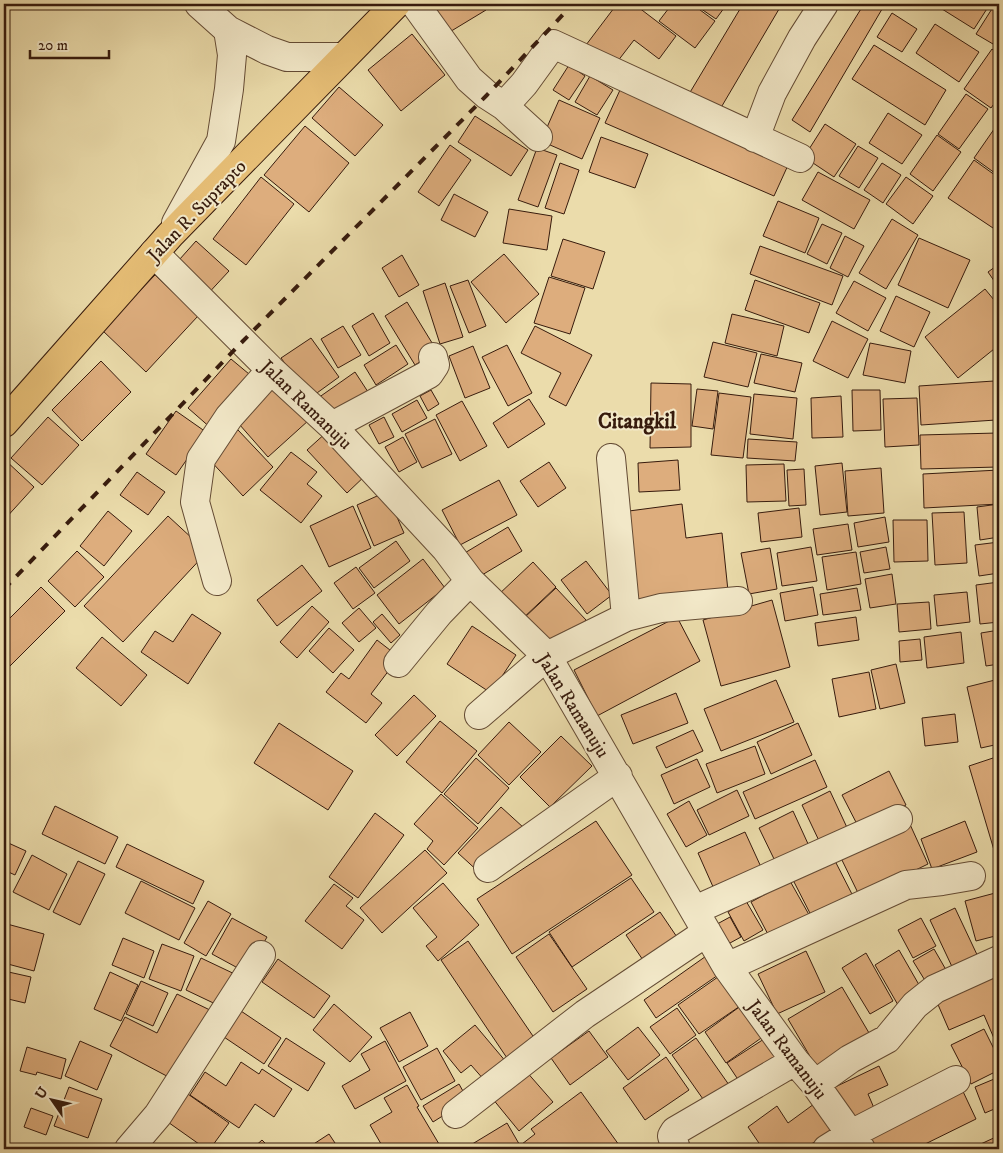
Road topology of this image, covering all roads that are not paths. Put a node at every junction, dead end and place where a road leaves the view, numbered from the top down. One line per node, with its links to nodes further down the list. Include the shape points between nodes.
1 (199, 4): 5 (street)
2 (396, 4): 6 (highway, Jalan R. Suprapto)
3 (415, 4): 7 (street, via 469,79)
4 (824, 4): 9 (street, via 772,93)
5 (228, 30): 6 (street, via 287,57); 11 (street, via 232,54 230,89 221,141)
6 (343, 58): 11 (highway, Jalan R. Suprapto)
7 (504, 106): 8 (street); 9 (street, via 553,44)
8 (538, 137)
9 (755, 138): 10 (street)
10 (800, 158)
11 (162, 244): 13 (street, Jalan Ramanuju); 14 (highway, Jalan R. Suprapto)
12 (433, 357): 15 (street, via 435,365 429,374)
13 (271, 370): 15 (street, Jalan Ramanuju); 17 (street, via 229,417 201,459 195,502)
14 (4, 424)
15 (332, 426): 18 (street, Jalan Ramanuju, via 446,549)
16 (610, 458): 20 (street)
17 (217, 581)
18 (470, 581): 21 (street, Jalan Ramanuju); 22 (street)
19 (738, 601): 20 (street, via 661,608)
20 (626, 617): 21 (street)
21 (547, 656): 23 (street); 24 (street, Jalan Ramanuju)
22 (398, 663)
23 (479, 715)
24 (618, 776): 26 (street); 28 (street, Jalan Ramanuju)
25 (898, 819): 28 (street)
26 (488, 868)
27 (971, 876): 31 (street, via 906,885)
28 (701, 921): 31 (street, Jalan Ramanuju); 35 (street)
29 (261, 955): 37 (street, via 158,1115)
30 (999, 960): 34 (street, via 935,989 915,1005 888,1040 850,1059)
31 (727, 967): 32 (street, Jalan Ramanuju)
32 (795, 1061): 34 (street, Jalan Ramanuju); 38 (street, via 675,1131 672,1136)
33 (956, 1080): 36 (street)
34 (815, 1084): 36 (street, Jalan Ramanuju)
35 (456, 1114)
36 (856, 1142): 39 (street)
37 (129, 1149)
38 (676, 1149)
39 (827, 1149)

